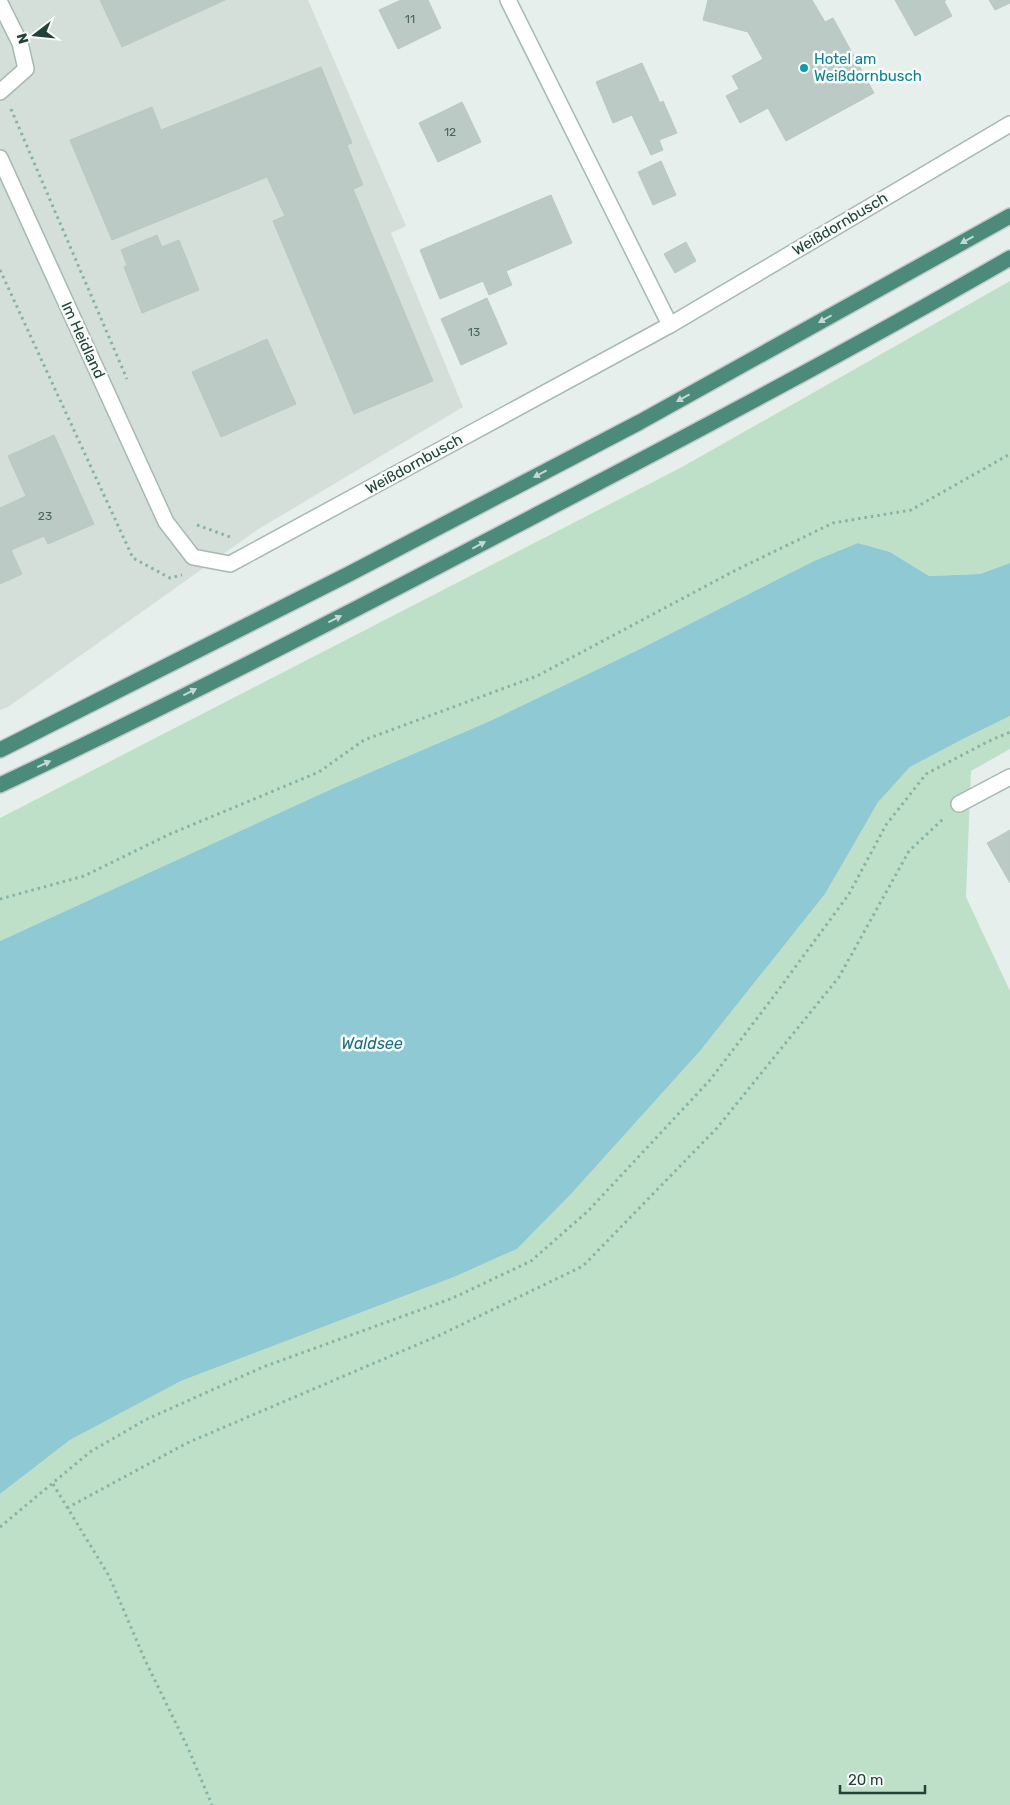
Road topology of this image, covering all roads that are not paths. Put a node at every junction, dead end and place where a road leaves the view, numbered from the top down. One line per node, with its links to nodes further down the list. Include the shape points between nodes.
1 (508, 0): 8 (street)
2 (0, 3): 3 (street, via 20,43 26,69)
3 (1, 91)
4 (1010, 124): 8 (street, Weißdornbusch)
5 (0, 158): 9 (street, Im Heidland)
6 (1010, 216): 10 (highway, one-way to 10, via 640,422 350,574)
7 (1010, 258): 12 (highway, one-way to 7, via 380,596 664,448)
8 (670, 325): 9 (street, Weißdornbusch, via 230,564 192,557)
9 (166, 522)
10 (0, 750)
11 (1010, 778): 13 (street)
12 (0, 785)
13 (959, 804)

